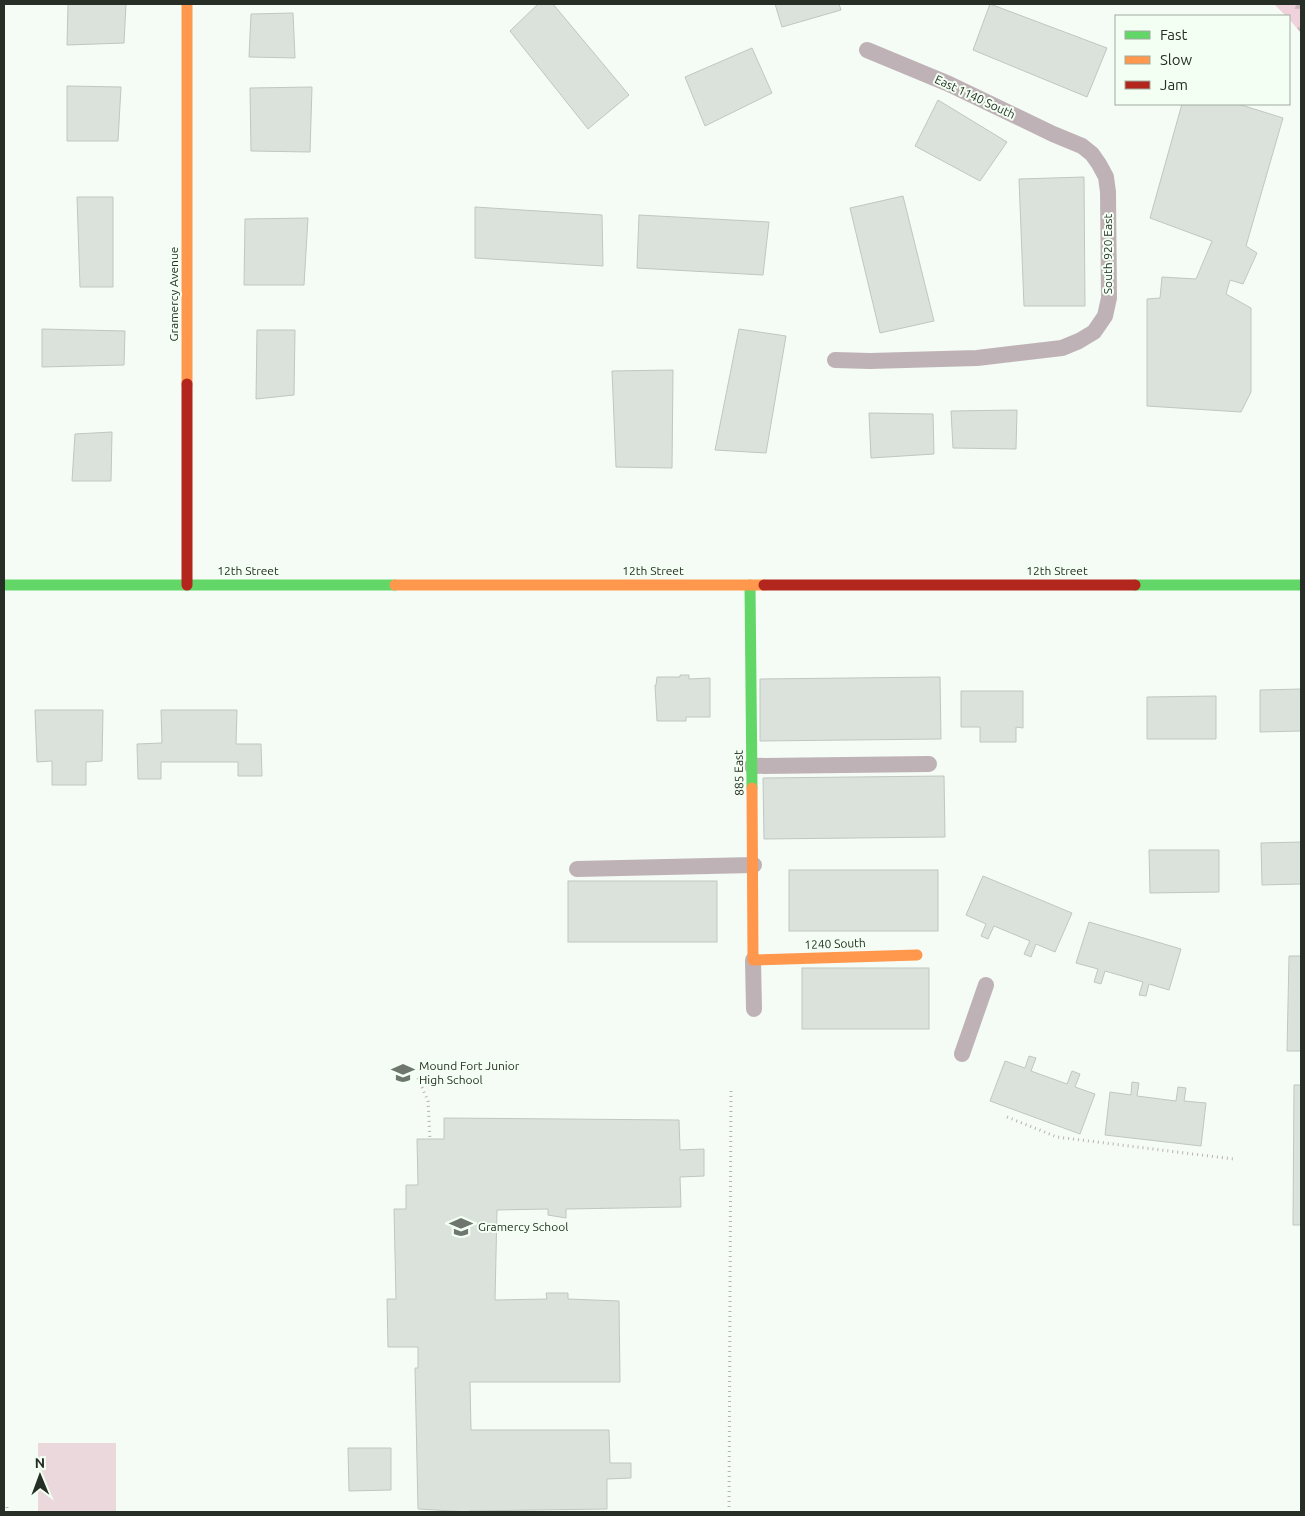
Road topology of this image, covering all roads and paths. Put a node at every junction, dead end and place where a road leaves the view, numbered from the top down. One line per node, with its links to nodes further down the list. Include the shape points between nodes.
1 (187, 4): 6 (main road, Gramercy Avenue)
2 (867, 50): 3 (lane, East 1140 South)
3 (1082, 146): 4 (lane, South 920 East, via 1099,164 1106,177 1108,192 1109,298 1105,316 1094,332 1062,348 977,358)
4 (835, 360)
5 (4, 585): 6 (main road, 12th Street)
6 (187, 585): 7 (main road, 12th Street)
7 (750, 585): 8 (main road, 12th Street); 10 (main road, 885 East)
8 (1301, 585)
9 (929, 764): 10 (lane)
10 (752, 766): 11 (main road, 885 East)
11 (754, 864): 12 (lane); 14 (main road, 885 East)
12 (577, 869)
13 (917, 955): 14 (main road, 1240 South)
14 (753, 960): 16 (lane)
15 (986, 985): 17 (lane)
16 (754, 1009)
17 (962, 1054)
18 (418, 1078): 21 (path, via 428,1101)
19 (731, 1088): 25 (path)
20 (1007, 1117): 22 (path, via 1057,1137)
21 (430, 1139)
22 (1233, 1159)
23 (4, 1505): 24 (path, via 7,1505)
24 (7, 1512)
25 (729, 1512)

